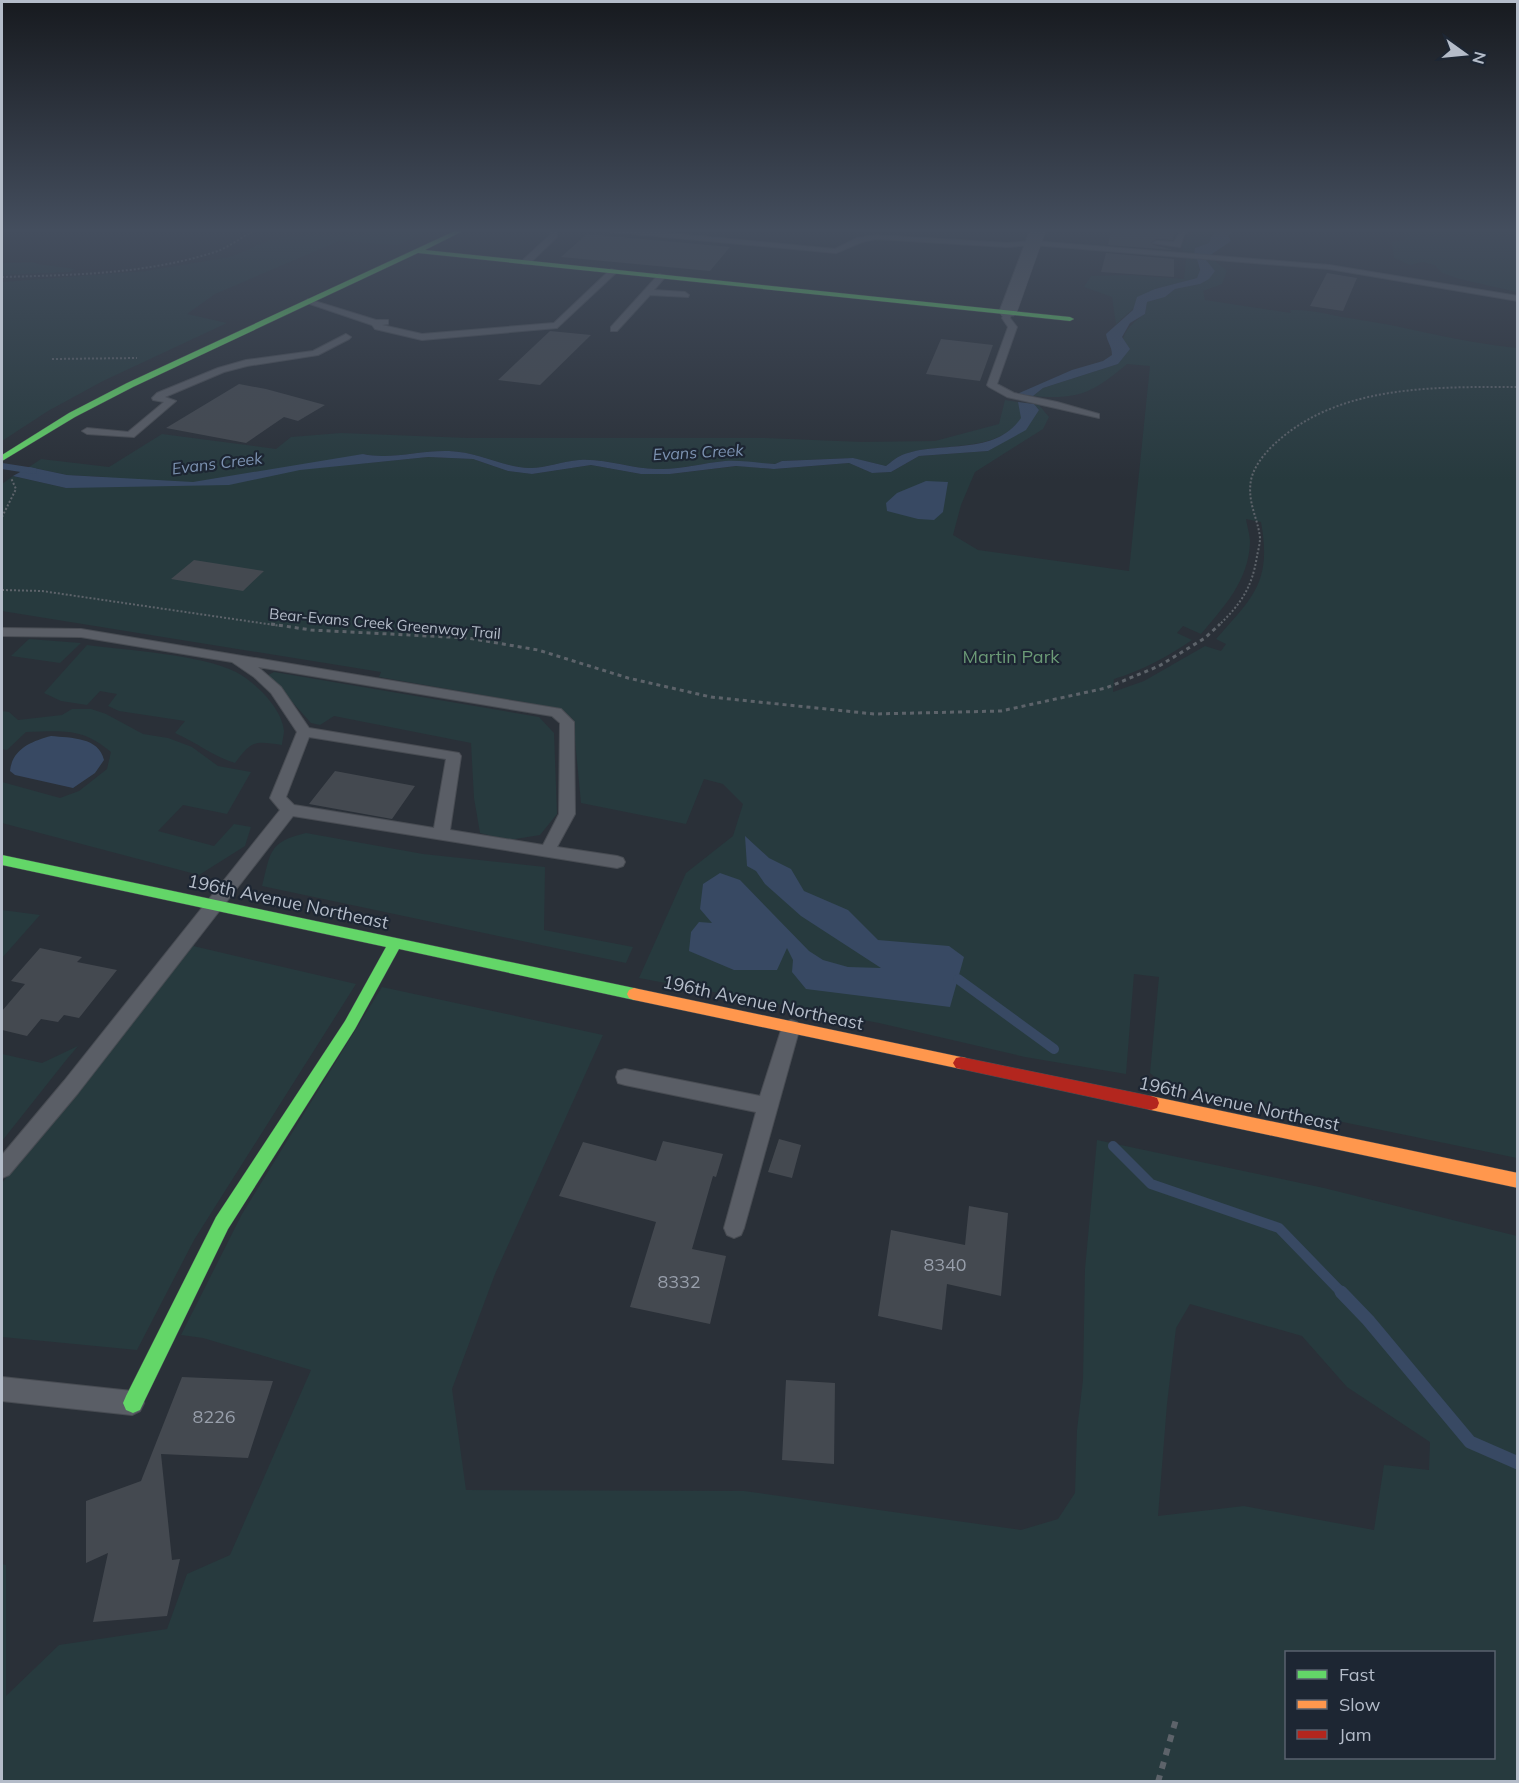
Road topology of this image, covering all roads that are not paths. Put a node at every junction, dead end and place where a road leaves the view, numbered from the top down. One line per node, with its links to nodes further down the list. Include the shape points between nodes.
1 (284, 313): 12 (street, via 72,415)
2 (344, 313): 3 (lane, via 378,327 422,337 557,325)
3 (569, 313)
4 (629, 313): 8 (lane)
5 (1008, 313): 10 (lane, via 1006,318 1013,327 992,385 1015,398 1044,401)
6 (1020, 313): 7 (street)
7 (1070, 318)
8 (614, 329)
9 (346, 337): 11 (lane, via 315,353 220,370 160,395 157,398 171,401 130,435)
10 (1095, 416)
11 (87, 431)
12 (2, 458)
13 (2, 632): 14 (lane, via 81,633)
14 (236, 659): 15 (lane, via 259,672 285,699); 18 (lane, via 556,712 567,722 567,814)
15 (304, 732): 16 (lane, via 278,798); 17 (lane, via 454,756)
16 (289, 810): 17 (lane); 21 (lane)
17 (441, 834): 18 (lane)
18 (547, 850): 20 (lane)
19 (2, 860): 21 (street, 196th Avenue Northeast)
20 (617, 862)
21 (213, 904): 22 (street, 196th Avenue Northeast); 26 (lane)
22 (395, 943): 23 (street, 196th Avenue Northeast); 30 (street, via 350,1025 222,1223)
23 (791, 1027): 25 (lane); 27 (street, 196th Avenue Northeast)
24 (625, 1077): 25 (lane)
25 (768, 1106): 28 (lane)
26 (2, 1169)
27 (1518, 1181)
28 (734, 1228)
29 (2, 1389): 30 (lane)
30 (133, 1403)

